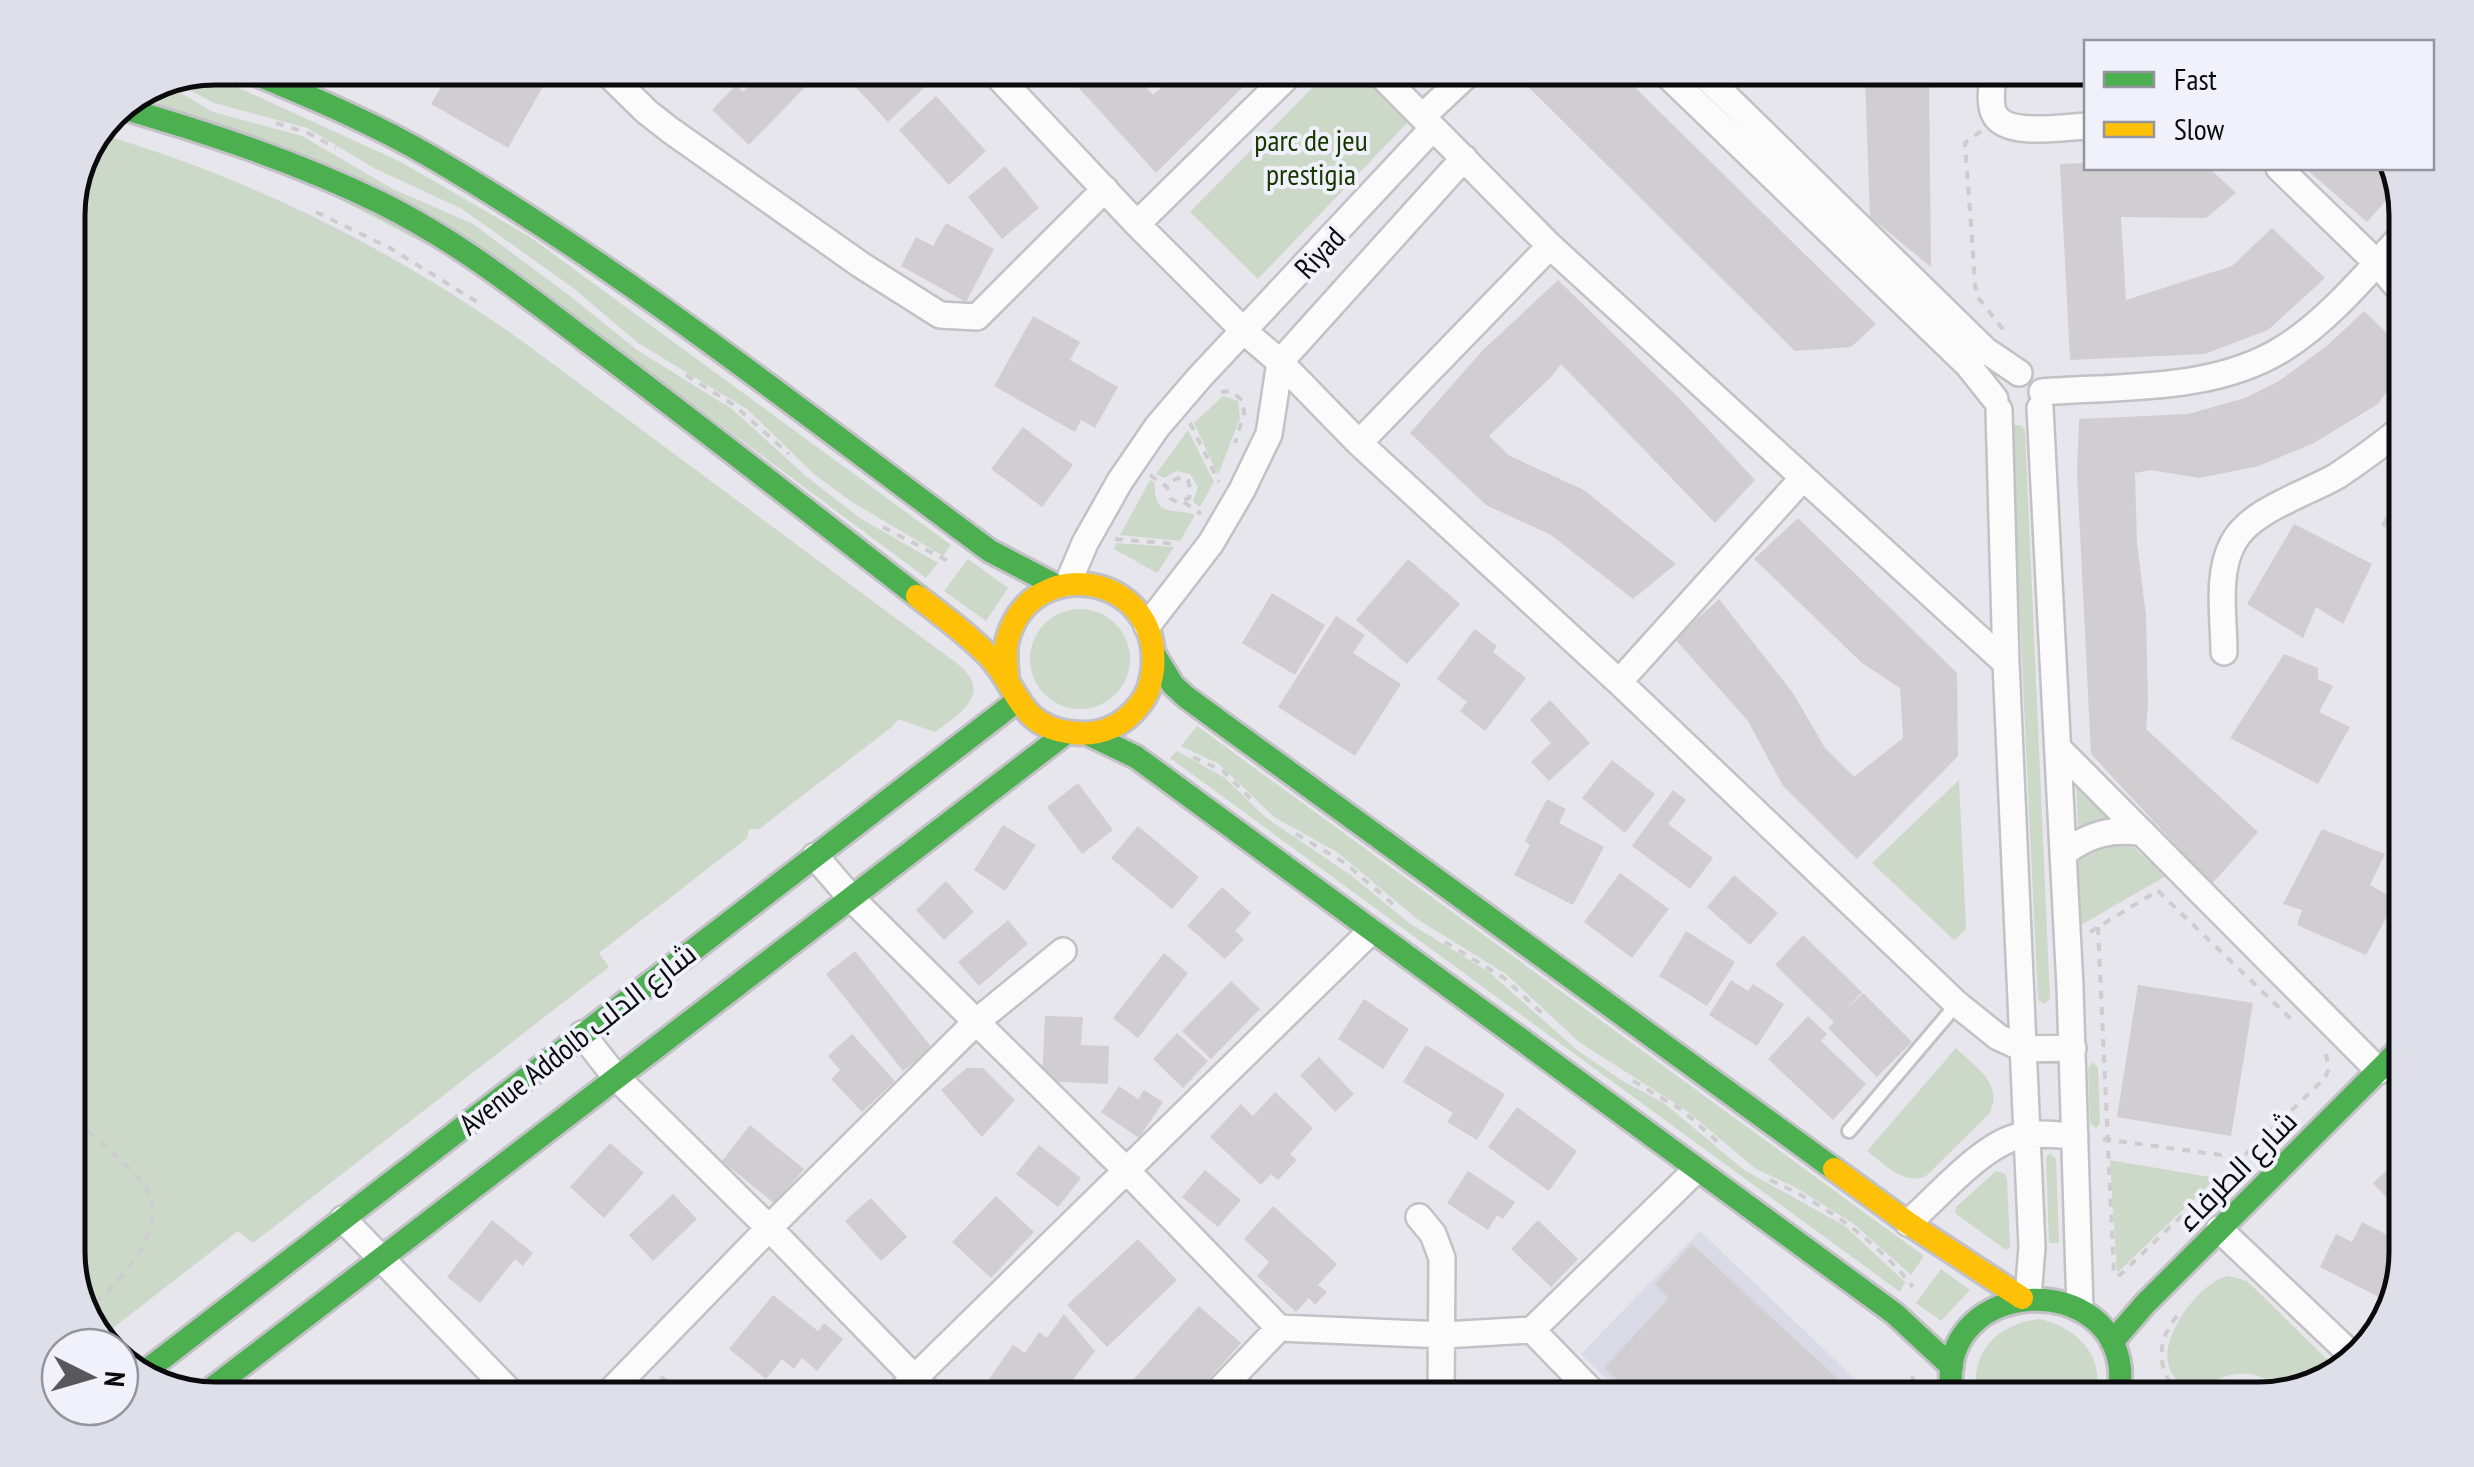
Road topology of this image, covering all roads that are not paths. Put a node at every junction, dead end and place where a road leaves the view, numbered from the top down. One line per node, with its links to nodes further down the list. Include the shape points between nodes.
1 (282, 85): 29 (main road, via 413,147 572,243 990,551)
2 (617, 85): 15 (street, via 670,130 940,315 977,317)
3 (1006, 85): 15 (street)
4 (1279, 85): 16 (street)
5 (1391, 85): 11 (street)
6 (1460, 85): 11 (street, Riyad)
7 (1678, 85): 25 (street, via 1968,365)
8 (1714, 85): 23 (street, via 1985,350)
9 (1993, 85): 12 (street, via 1996,118 2018,129)
10 (136, 112): 35 (main road, via 235,141 365,196 481,262 966,634)
11 (1428, 122): 13 (street); 21 (street, Riyad)
12 (2084, 126)
13 (1464, 158): 17 (street); 22 (street)
14 (2281, 170): 19 (street)
15 (1105, 190): 16 (street)
16 (1137, 224): 21 (street)
17 (1550, 246): 27 (street); 28 (street)
18 (2389, 250): 19 (street)
19 (2377, 263): 20 (street); 24 (street, via 2316,323 2247,365 2196,379)
20 (2389, 277)
21 (1245, 332): 22 (street); 29 (street, via 1157,428)
22 (1280, 362): 27 (street); 30 (street, via 1268,434 1242,490)
23 (2019, 372): 24 (street, via 2034,378); 25 (street, via 1999,384)
24 (2041, 400): 25 (street, via 2025,420); 37 (street)
25 (1997, 404): 33 (street)
26 (2389, 440): 31 (street, via 2236,537 2224,580)
27 (1359, 443): 34 (street)
28 (1803, 478): 33 (street); 34 (street)
29 (1063, 584): 30 (main road, via 1106,587); 35 (main road, via 1040,594 1014,622 1007,640)
30 (1148, 626): 32 (main road)
31 (2224, 652)
32 (1154, 654): 36 (main road, via 1154,674 1138,708 1107,730); 59 (main road, via 1186,697)
33 (2006, 663): 48 (street)
34 (1619, 682): 44 (street)
35 (1012, 690): 36 (main road, via 1030,716); 40 (main road, Avenue Addolb شارع الدلب)
36 (1077, 733): 41 (main road, Avenue Addolb شارع الدلب); 42 (main road, via 1136,757)
37 (2058, 748): 38 (street); 39 (street)
38 (2143, 833): 39 (street, via 2110,831); 50 (street)
39 (2064, 853): 47 (street)
40 (816, 856): 41 (street); 46 (main road, Avenue Addolb شارع الدلب)
41 (851, 898): 45 (street); 51 (main road, Avenue Addolb شارع الدلب)
42 (1371, 932): 55 (street); 56 (main road)
43 (1064, 952): 45 (street)
44 (1957, 1004): 48 (street); 52 (lane)
45 (976, 1022): 55 (street); 60 (street)
46 (582, 1034): 51 (street); 58 (main road, Avenue Addolb شارع الدلب)
47 (2073, 1048): 48 (street); 54 (street)
48 (2024, 1049): 53 (street)
49 (2389, 1061): 50 (main road, شارع الطرفاء)
50 (2379, 1071): 61 (main road, شارع الطرفاء)
51 (615, 1076): 60 (street); 62 (main road, Avenue Addolb شارع الدلب)
52 (1849, 1131)
53 (2028, 1134): 54 (street); 59 (street, via 1988,1152); 63 (street, via 2032,1247)
54 (2075, 1136): 64 (street)
55 (1125, 1169): 65 (street); 73 (street)
56 (1696, 1170): 66 (street); 71 (main road, via 1894,1314)
57 (1419, 1217): 67 (street, via 1442,1258)
58 (343, 1218): 62 (street); 70 (main road, Avenue Addolb شارع الدلب)
59 (1908, 1224): 63 (main road)
60 (769, 1228): 73 (street); 76 (street)
61 (2219, 1229): 68 (main road, شارع الطرفاء); 69 (street)
62 (380, 1260): 74 (main road, Avenue Addolb شارع الدلب); 75 (street)
63 (2025, 1298): 64 (main road); 71 (main road, via 2002,1303 1968,1328)
64 (2080, 1309): 68 (main road)
65 (1279, 1328): 67 (street); 79 (street)
66 (1532, 1330): 67 (street); 81 (street)
67 (1444, 1335): 80 (street)
68 (2112, 1342): 72 (main road)
69 (2345, 1349)
70 (151, 1366)
71 (1952, 1367): 82 (main road)
72 (2122, 1375): 83 (main road); 84 (main road)
73 (915, 1378): 77 (street); 78 (street)
74 (232, 1382)
75 (499, 1382)
76 (620, 1382)
77 (911, 1382)
78 (919, 1382)
79 (1228, 1382)
80 (1442, 1382)
81 (1583, 1382)
82 (1952, 1382)
83 (2121, 1382)
84 (2128, 1382)

